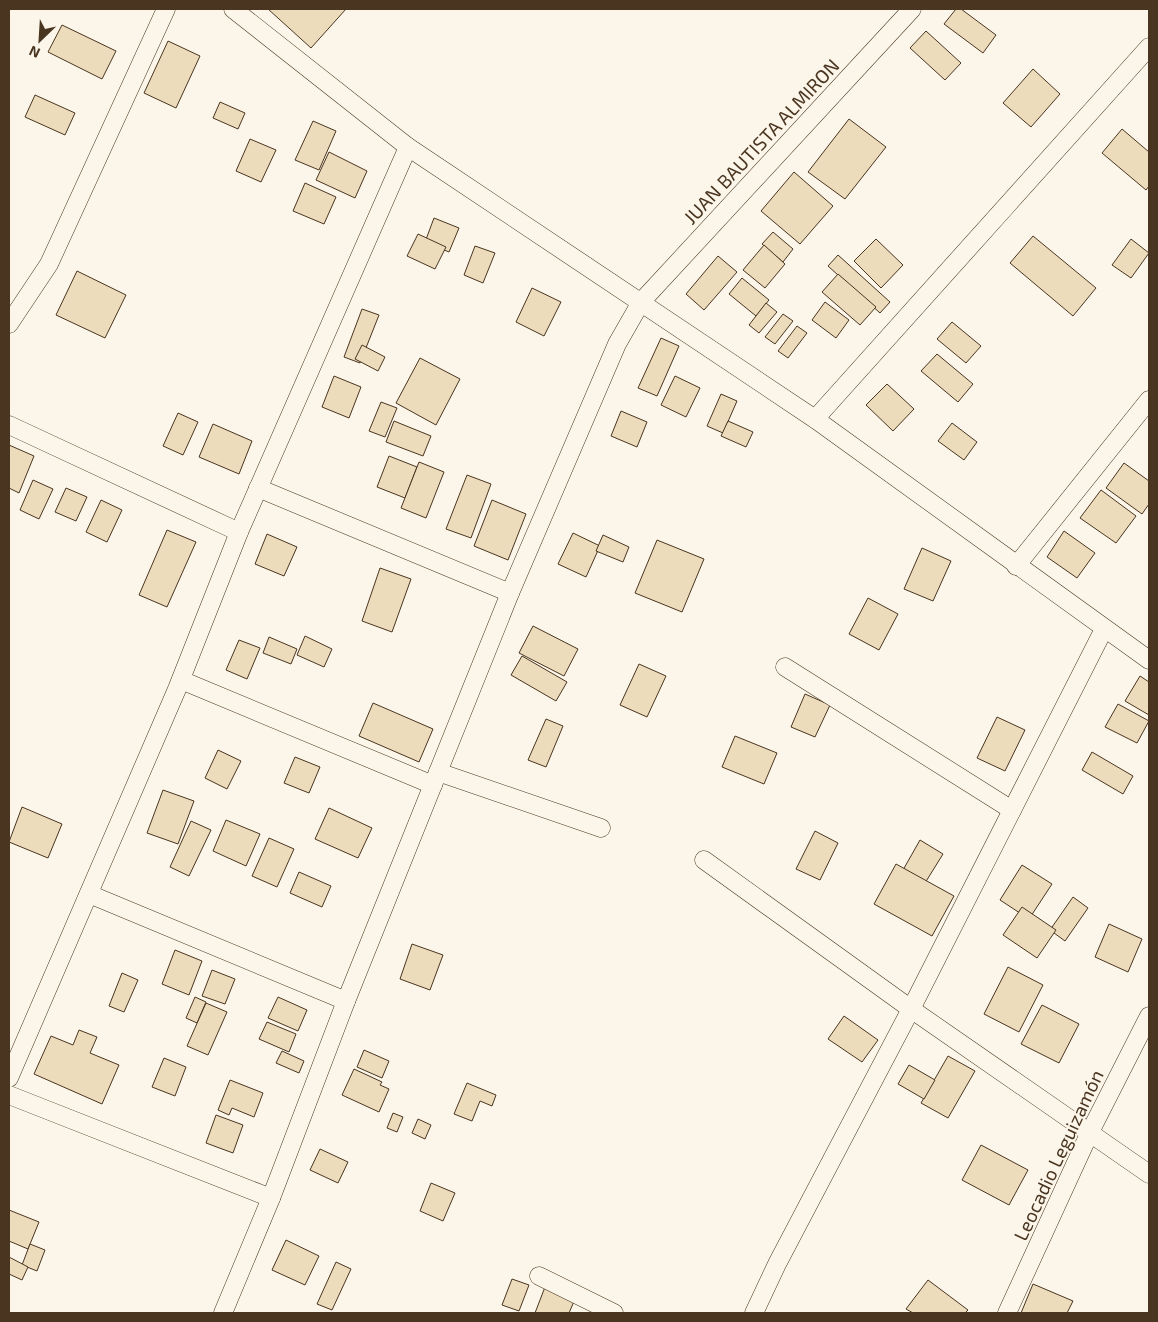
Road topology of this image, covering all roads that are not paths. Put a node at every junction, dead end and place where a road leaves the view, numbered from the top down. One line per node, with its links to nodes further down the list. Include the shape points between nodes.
1 (166, 9): 7 (street, via 49,264)
2 (234, 9): 5 (street)
3 (912, 9): 6 (street, JUAN BAUTISTA ALMIRON)
4 (1149, 47): 9 (street)
5 (408, 147): 6 (street); 11 (street)
6 (640, 302): 9 (street); 14 (street, JUAN BAUTISTA ALMIRON, via 617,344)
7 (9, 324)
8 (1149, 400): 13 (street)
9 (815, 419): 13 (street)
10 (9, 425): 12 (street)
11 (258, 488): 12 (street); 14 (street)
12 (239, 532): 18 (street)
13 (1016, 566): 15 (street)
14 (510, 593): 19 (street, JUAN BAUTISTA ALMIRON)
15 (1104, 629): 16 (street); 20 (street)
16 (1149, 660)
17 (785, 667): 20 (street)
18 (180, 680): 19 (street); 23 (street)
19 (436, 778): 21 (street); 24 (street, JUAN BAUTISTA ALMIRON)
20 (1012, 810): 25 (street)
21 (601, 828)
22 (704, 860): 25 (street)
23 (89, 894): 24 (street); 27 (street)
24 (346, 1001): 31 (street, JUAN BAUTISTA ALMIRON)
25 (911, 1009): 29 (street); 35 (street, via 776,1264)
26 (1149, 1016): 29 (street, Leocadio Leguizamón)
27 (9, 1075)
28 (9, 1095): 31 (street)
29 (1090, 1132): 30 (street); 36 (street, Leocadio Leguizamón)
30 (1149, 1174)
31 (271, 1198): 33 (street, JUAN BAUTISTA ALMIRON)
32 (539, 1276): 34 (street)
33 (222, 1313)
34 (614, 1313)
35 (754, 1313)
36 (1007, 1313)

